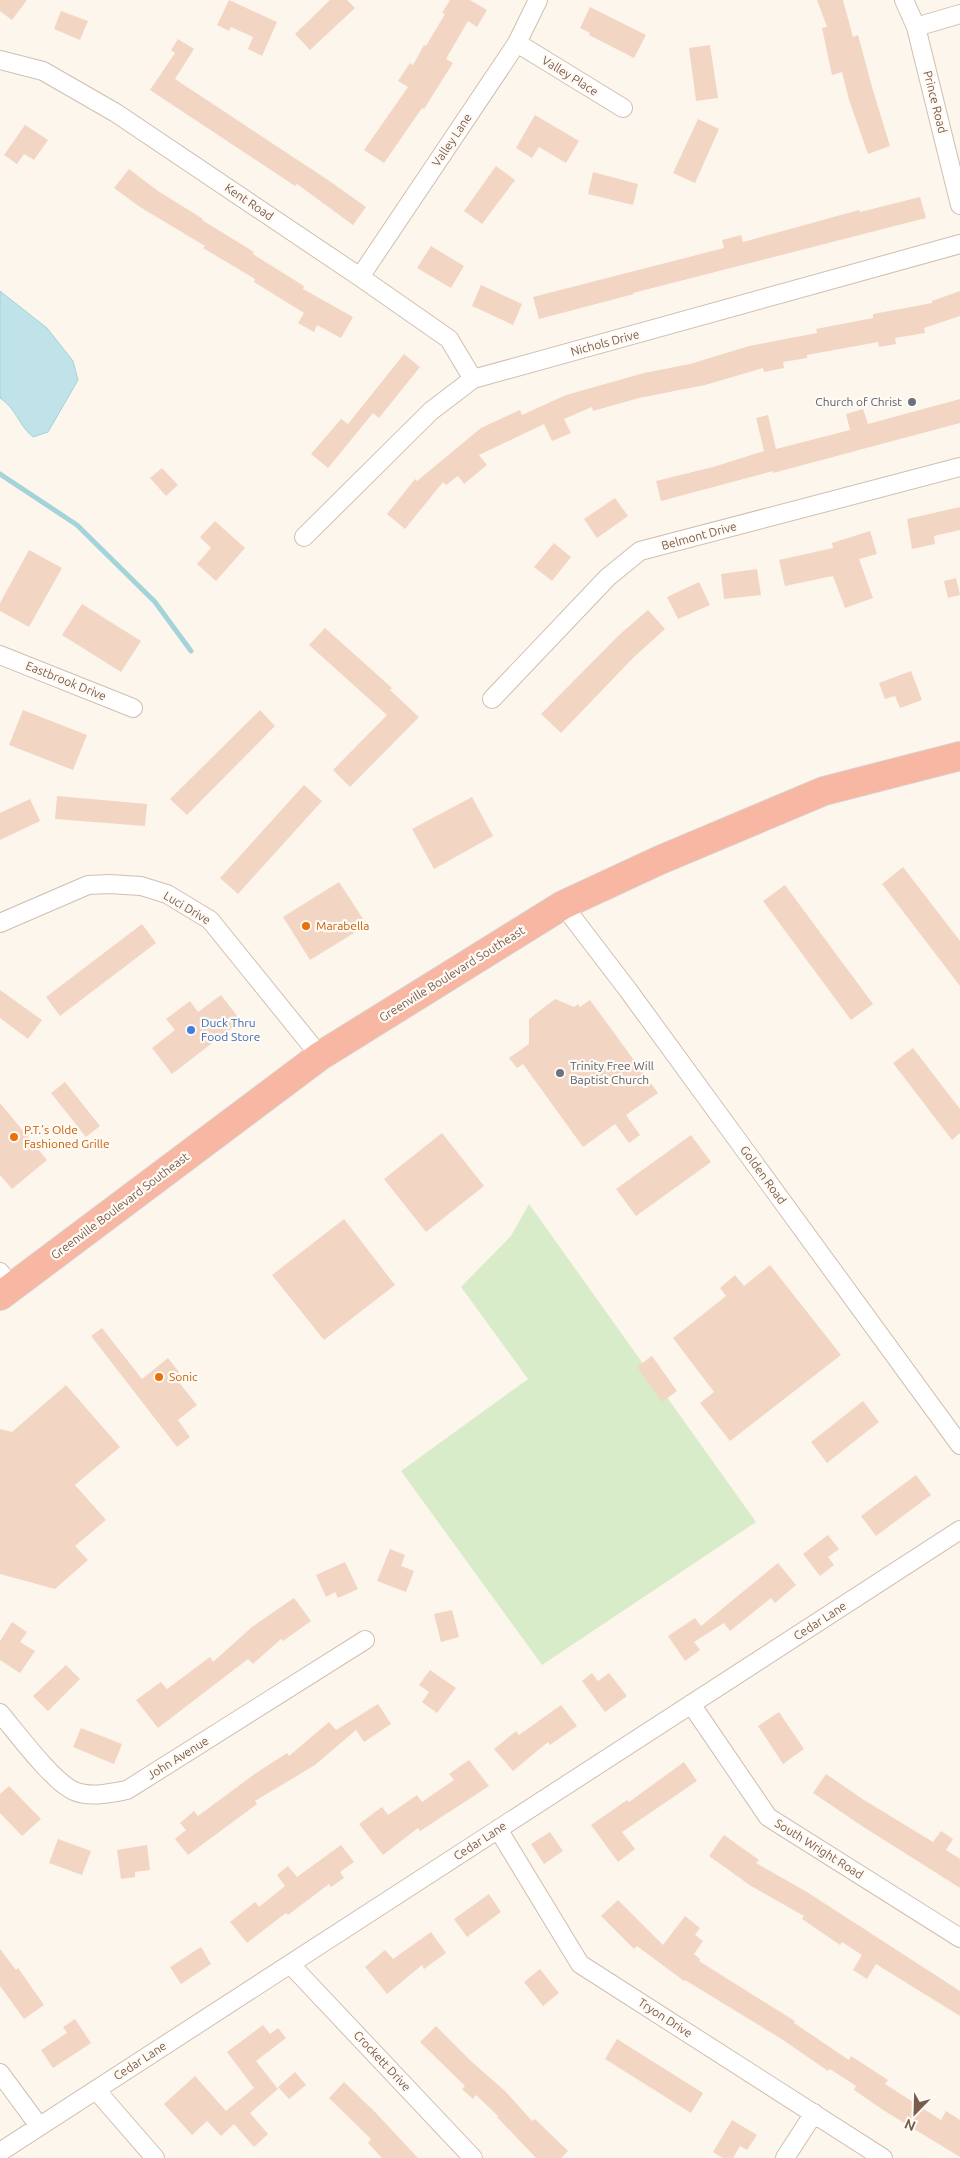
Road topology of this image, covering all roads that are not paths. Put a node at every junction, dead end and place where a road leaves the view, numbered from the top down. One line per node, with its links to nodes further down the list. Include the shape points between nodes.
1 (538, 0): 5 (street, Valley Lane)
2 (904, 0): 4 (street, Prince Road)
3 (960, 14): 4 (street)
4 (916, 27): 8 (street, Prince Road)
5 (517, 43): 7 (street, Valley Place); 10 (street, Valley Lane)
6 (0, 60): 10 (street, Kent Road, via 42,70 116,113)
7 (623, 108)
8 (960, 205)
9 (960, 244): 11 (street, Nichols Drive)
10 (360, 277): 11 (street, Kent Road, via 450,339)
11 (473, 379): 13 (street, Nichols Drive, via 431,411)
12 (960, 467): 15 (street, Belmont Drive, via 640,551 608,577)
13 (304, 538)
14 (0, 655): 16 (street, Eastbrook Drive)
15 (492, 699)
16 (133, 708)
17 (960, 756): 18 (highway, Greenville Boulevard Southeast, via 824,791 660,860)
18 (564, 906): 20 (highway, Greenville Boulevard Southeast); 22 (street, Golden Road)
19 (0, 923): 20 (street, Luci Drive, via 88,885 141,886 168,894 210,920)
20 (320, 1056): 21 (highway, Greenville Boulevard Southeast)
21 (4, 1285)
22 (960, 1445)
23 (960, 1530): 25 (street, Cedar Lane)
24 (365, 1640): 26 (street, John Avenue, via 127,1790 102,1795 74,1791 50,1772)
25 (691, 1704): 27 (street, Cedar Lane); 28 (street, South Wright Road, via 768,1817)
26 (0, 1713)
27 (498, 1829): 29 (street, Cedar Lane); 32 (street, Tryon Drive, via 580,1964)
28 (960, 1938)
29 (290, 1964): 31 (street, Cedar Lane); 36 (street, Crockett Drive)
30 (0, 2073): 33 (street)
31 (96, 2090): 33 (street, Cedar Lane); 35 (street)
32 (814, 2113): 37 (street); 38 (street, Tryon Drive)
33 (39, 2126): 34 (street, Cedar Lane)
34 (0, 2152)
35 (155, 2158)
36 (473, 2158)
37 (785, 2158)
38 (883, 2158)

